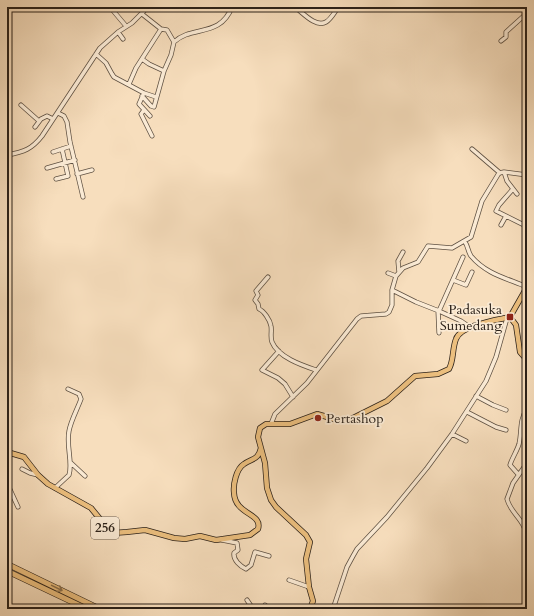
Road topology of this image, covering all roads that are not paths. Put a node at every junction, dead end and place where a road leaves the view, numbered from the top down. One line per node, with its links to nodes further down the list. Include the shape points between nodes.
1 (110, 7): 8 (street)
2 (148, 7): 7 (street)
3 (232, 7): 12 (street, via 227,17 218,25)
4 (295, 7): 5 (street, via 314,21 322,23)
5 (337, 9)
6 (527, 13): 13 (street, via 506,32 506,37)
7 (142, 14): 8 (street); 9 (street)
8 (126, 26): 10 (street)
9 (161, 30): 12 (street, via 167,30); 15 (street)
10 (118, 32): 11 (street); 14 (street)
11 (124, 39)
12 (174, 42): 16 (street)
13 (501, 42)
14 (96, 54): 17 (street, via 106,63 113,76); 22 (street)
15 (142, 59): 16 (street); 17 (street)
16 (164, 71): 19 (street)
17 (129, 84): 18 (street)
18 (143, 94): 19 (street); 19 (street, via 153,107); 21 (street, via 139,104)
19 (156, 97)
20 (21, 105): 25 (street)
21 (144, 110): 23 (street); 27 (street, via 140,114)
22 (58, 113): 24 (street); 28 (street, via 64,116 67,122)
23 (150, 116)
24 (53, 120): 25 (street, via 48,116); 32 (street, via 34,146)
25 (39, 121): 26 (street)
26 (35, 127)
27 (152, 136)
28 (71, 146): 29 (street); 33 (street)
29 (62, 149): 31 (street); 34 (street)
30 (472, 149): 37 (street)
31 (53, 152)
32 (7, 155)
33 (74, 160): 34 (street); 38 (street)
34 (66, 162): 35 (street); 40 (street, via 68,176)
35 (47, 168)
36 (92, 170): 38 (street)
37 (502, 173): 39 (street); 41 (street); 47 (street, via 482,201 472,236)
38 (77, 174): 43 (street)
39 (527, 175)
40 (56, 180)
41 (513, 189): 42 (street); 44 (street, via 496,210)
42 (517, 194)
43 (83, 197)
44 (506, 216): 45 (street, via 524,225); 46 (street)
45 (527, 224)
46 (501, 226)
47 (465, 242): 52 (street, via 450,248 428,246 418,262 403,268); 55 (street, via 471,255 485,270)
48 (403, 252): 52 (street, via 398,261)
49 (463, 257): 54 (street)
50 (472, 272): 54 (street, via 466,285)
51 (388, 273): 52 (street)
52 (398, 274): 56 (street)
53 (268, 277): 61 (street, via 256,291 258,295 255,300 271,325 271,341)
54 (453, 280): 57 (street)
55 (527, 287): 58 (main road)
56 (392, 290): 57 (street); 63 (street, via 392,306 389,312 361,316 357,319)
57 (438, 311): 59 (street); 60 (street)
58 (508, 318): 59 (main road); 62 (main road, via 516,325 520,352); 65 (street, via 496,358)
59 (471, 328): 70 (main road, via 456,339 449,369 441,373 415,376 387,401 358,416 345,421 317,414 290,424)
60 (440, 333)
61 (278, 350): 63 (street, via 295,363); 66 (street, via 262,370 277,377)
62 (527, 360)
63 (316, 370): 66 (street)
64 (68, 389): 77 (street, via 79,394 81,398 68,432)
65 (476, 396): 68 (street); 69 (street)
66 (293, 397): 70 (street, via 279,410)
67 (527, 409): 82 (street, via 518,446 510,465)
68 (506, 410)
69 (467, 412): 71 (street); 72 (street)
70 (271, 424): 74 (main road, via 264,425 259,430)
71 (506, 430)
72 (452, 434): 73 (street); 100 (street, via 387,517 357,549 347,567)
73 (466, 441)
74 (261, 448): 76 (main road); 78 (main road)
75 (7, 452): 81 (main road, 256, via 24,457)
76 (257, 457): 78 (main road); 87 (main road, 256, via 241,467 234,484 234,493 239,507 259,521 258,529 250,535)
77 (70, 462): 83 (street); 85 (street, via 69,475)
78 (265, 463): 94 (main road, via 267,488 271,500 309,539 306,560)
79 (527, 464): 82 (street)
80 (22, 469): 81 (street)
81 (38, 474): 85 (main road, 256)
82 (518, 474): 88 (street, via 506,499 524,527)
83 (85, 476)
84 (7, 483): 86 (street)
85 (54, 488): 87 (main road, 256, via 91,508 102,525 113,533 145,530 180,539 200,536)
86 (18, 507)
87 (221, 540): 89 (street, via 237,543 238,550 234,556 239,565 246,569 251,565 255,552)
88 (527, 543)
89 (269, 556)
90 (7, 564): 92 (highway)
91 (7, 570): 92 (highway)
92 (21, 574): 96 (highway); 97 (highway, one-way to 97)
93 (289, 580): 94 (street)
94 (309, 587): 99 (main road, via 313,601)
95 (247, 600): 98 (street)
96 (87, 609)
97 (100, 609)
98 (253, 609)
99 (310, 609)
100 (333, 609)

